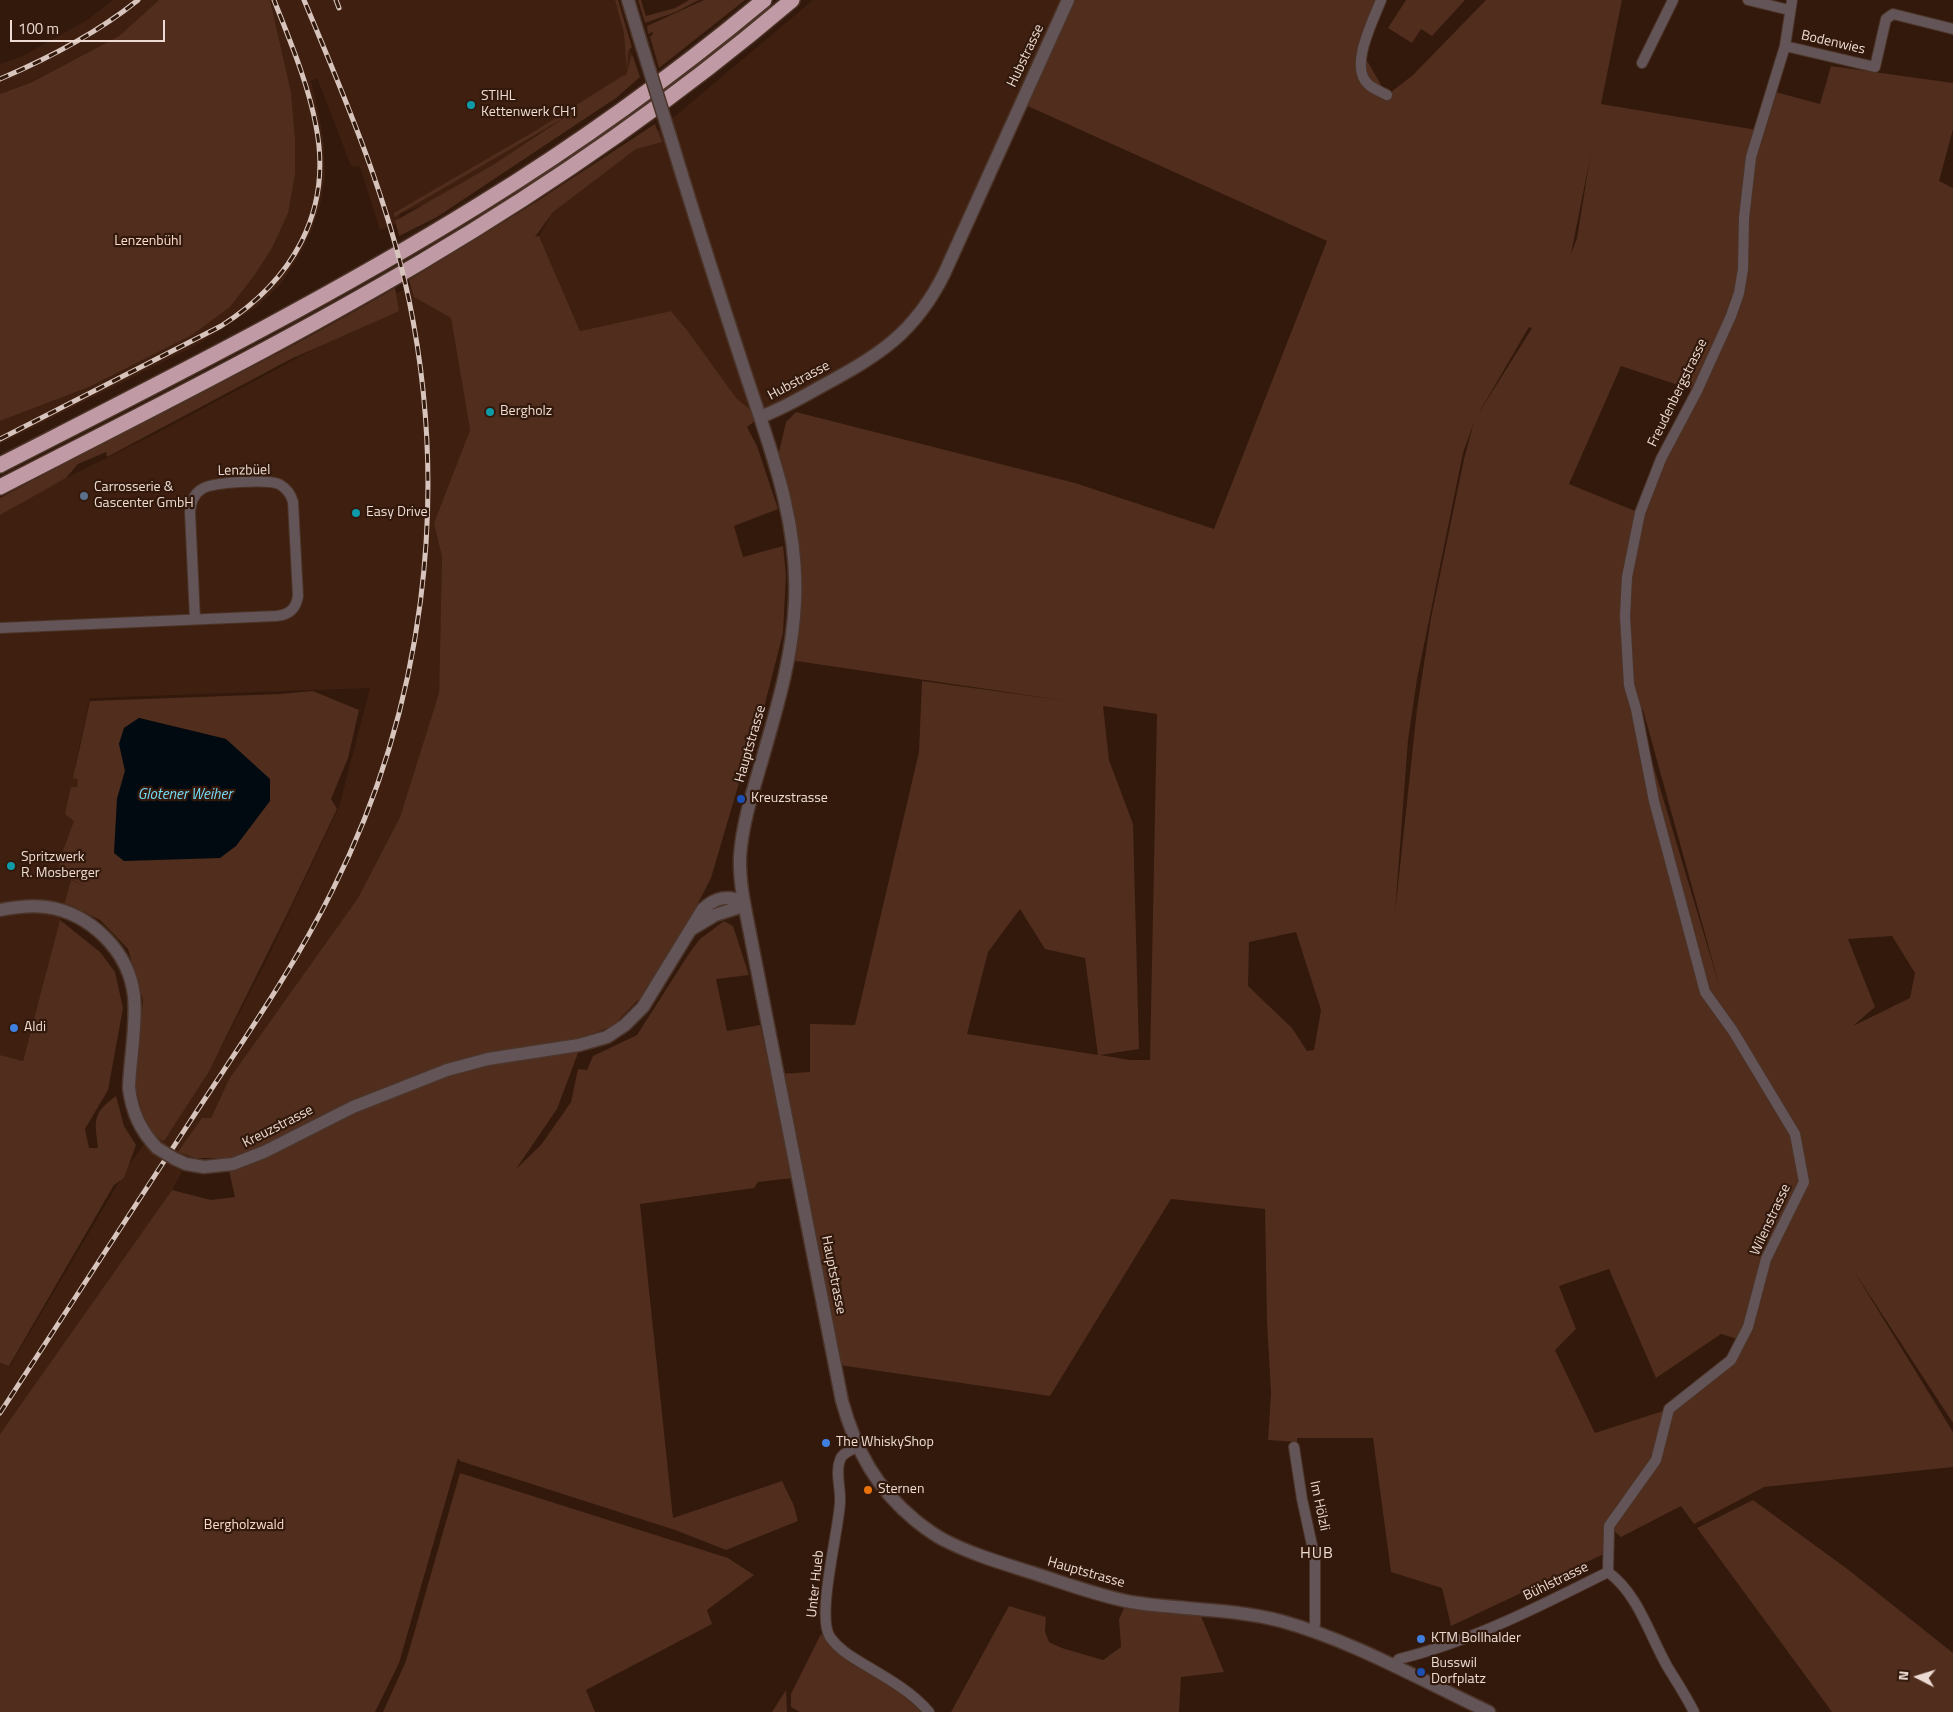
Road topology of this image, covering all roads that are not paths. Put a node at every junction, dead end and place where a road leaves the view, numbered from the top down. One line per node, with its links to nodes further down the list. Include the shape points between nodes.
1 (628, 0): 13 (street, Hubstrasse, bridge)
2 (764, 0): 14 (highway, via 592,131 449,224 257,332)
3 (792, 0): 15 (highway, via 632,124 470,232 268,348)
4 (1068, 0): 13 (street, Hubstrasse, via 929,302 909,327 880,352)
5 (1381, 0): 12 (street, via 1362,52 1360,70 1368,85)
6 (1673, 0): 11 (street)
7 (1748, 0): 8 (street)
8 (1790, 5): 10 (street, Freudenbergstrasse)
9 (1953, 29): 10 (street, Bodenwies, via 1893,14 1886,19 1874,67)
10 (1785, 46): 18 (street, Freudenbergstrasse, via 1750,157 1739,293 1704,374 1657,468 1640,513 1627,577 1625,616 1629,685)
11 (1642, 63)
12 (1387, 95)
13 (760, 417): 19 (street, Hauptstrasse, via 778,472 790,526 795,601 789,660 744,832 740,856)
14 (0, 465)
15 (0, 487)
16 (195, 619): 16 (street, Lenzbüel, via 281,616 296,605 294,507 292,497 282,486 268,482 215,484 201,489 194,497 190,512); 17 (street, Lenzbüel)
17 (0, 628)
18 (1654, 801): 23 (street, Wilenstrasse, via 1705,992 1733,1031 1795,1134 1804,1182 1766,1259 1748,1328 1731,1360 1669,1409 1656,1460 1609,1526)
19 (744, 902): 20 (street, Kreuzstrasse, bridge, via 690,930 643,1007 607,1037 578,1045 508,1054 447,1070 353,1107 264,1152 233,1164 204,1167 175,1160 157,1148 138,1123 129,1088 134,995 131,981 113,946 96,929 67,912 35,906); 21 (street, Hauptstrasse, via 842,1401)
20 (0, 910)
21 (858, 1447): 24 (street, Hauptstrasse, via 885,1492 901,1508 942,1540 970,1552 1102,1595 1243,1614); 26 (street, Unter Hueb, via 843,1455 838,1466 840,1501 825,1622 828,1634 837,1646 903,1689)
22 (1294, 1448): 24 (street, Im Hölzli, via 1314,1545)
23 (1608, 1572): 25 (street, Bühlstrasse, via 1494,1628 1399,1659); 28 (street, Bühlstrasse, via 1625,1588 1638,1608)
24 (1312, 1631): 25 (street, Hauptstrasse)
25 (1393, 1666): 27 (street, Hauptstrasse)
26 (929, 1712)
27 (1489, 1712)
28 (1694, 1712)

